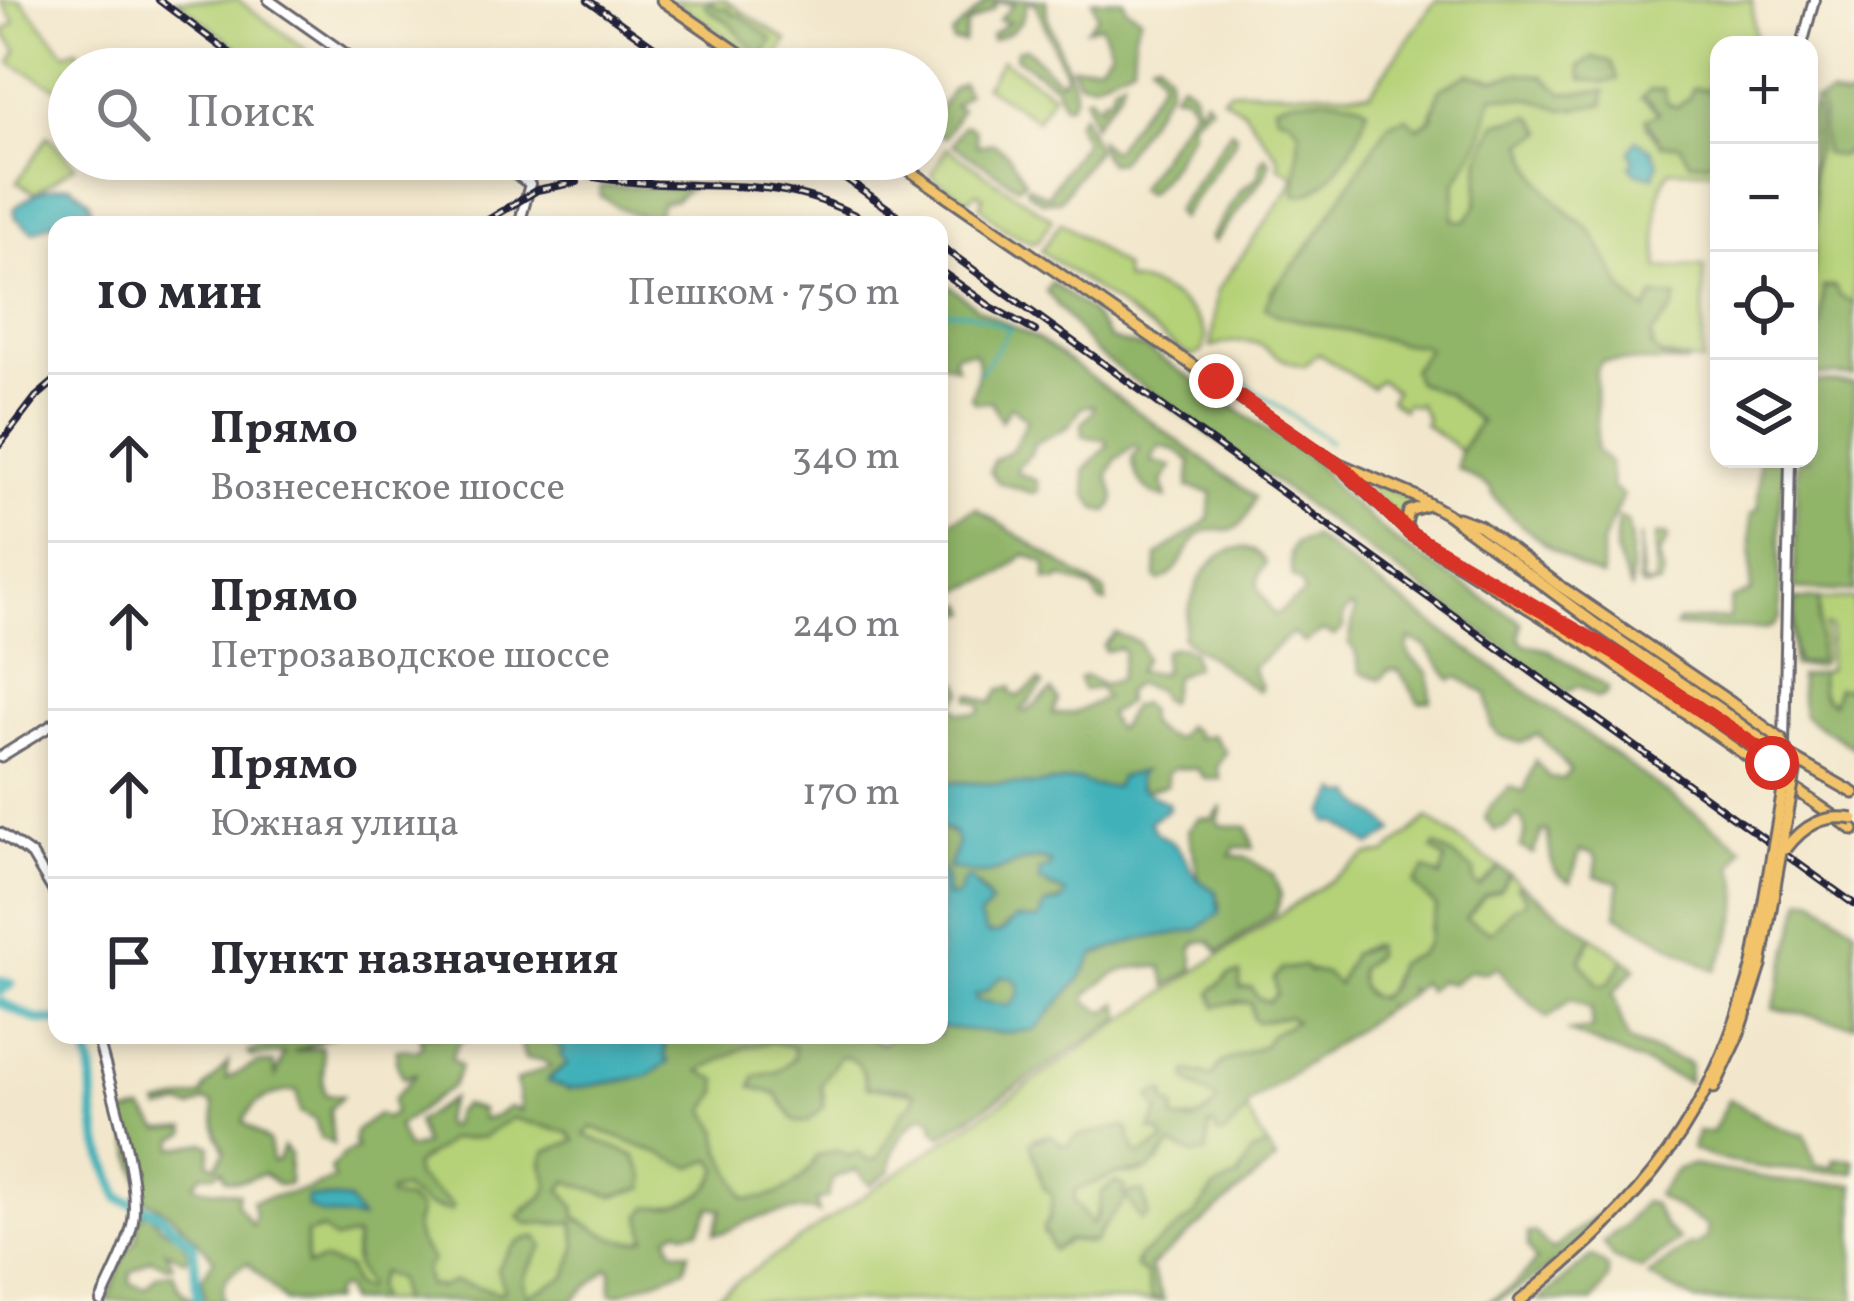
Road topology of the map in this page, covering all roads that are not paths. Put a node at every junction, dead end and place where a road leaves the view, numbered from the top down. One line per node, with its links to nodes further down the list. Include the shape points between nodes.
1 (269, 0): 5 (street)
2 (662, 0): 6 (main road)
3 (1814, 0): 4 (street)
4 (1804, 36)
5 (337, 48)
6 (732, 48)
7 (524, 180): 9 (street, via 530,184)
8 (924, 180): 11 (main road)
9 (521, 216)
10 (1790, 468): 16 (street)
11 (1344, 469): 12 (main road); 14 (main road)
12 (1433, 506): 13 (main road); 14 (main road, via 1409,512)
13 (1447, 514): 18 (main road); 25 (main road, bridge, via 1480,526 1781,739 1794,789)
14 (1412, 535): 15 (main road)
15 (1517, 599): 23 (main road); 27 (main road, bridge, via 1620,656 1766,756 1783,790)
16 (1784, 721): 18 (street, via 1773,733); 19 (street)
17 (48, 728): 20 (street)
18 (1756, 734): 19 (main road)
19 (1784, 753): 21 (main road)
20 (0, 758)
21 (1854, 793)
22 (1854, 819): 25 (main road, bridge, via 1810,824)
23 (1854, 830)
24 (0, 833): 26 (street, via 32,855)
25 (1783, 854): 27 (main road, bridge)
26 (48, 882)
27 (1757, 965): 30 (main road, via 1731,1038 1651,1178 1608,1227)
28 (99, 1044): 29 (street, via 134,1209)
29 (101, 1301)
30 (1520, 1301)

